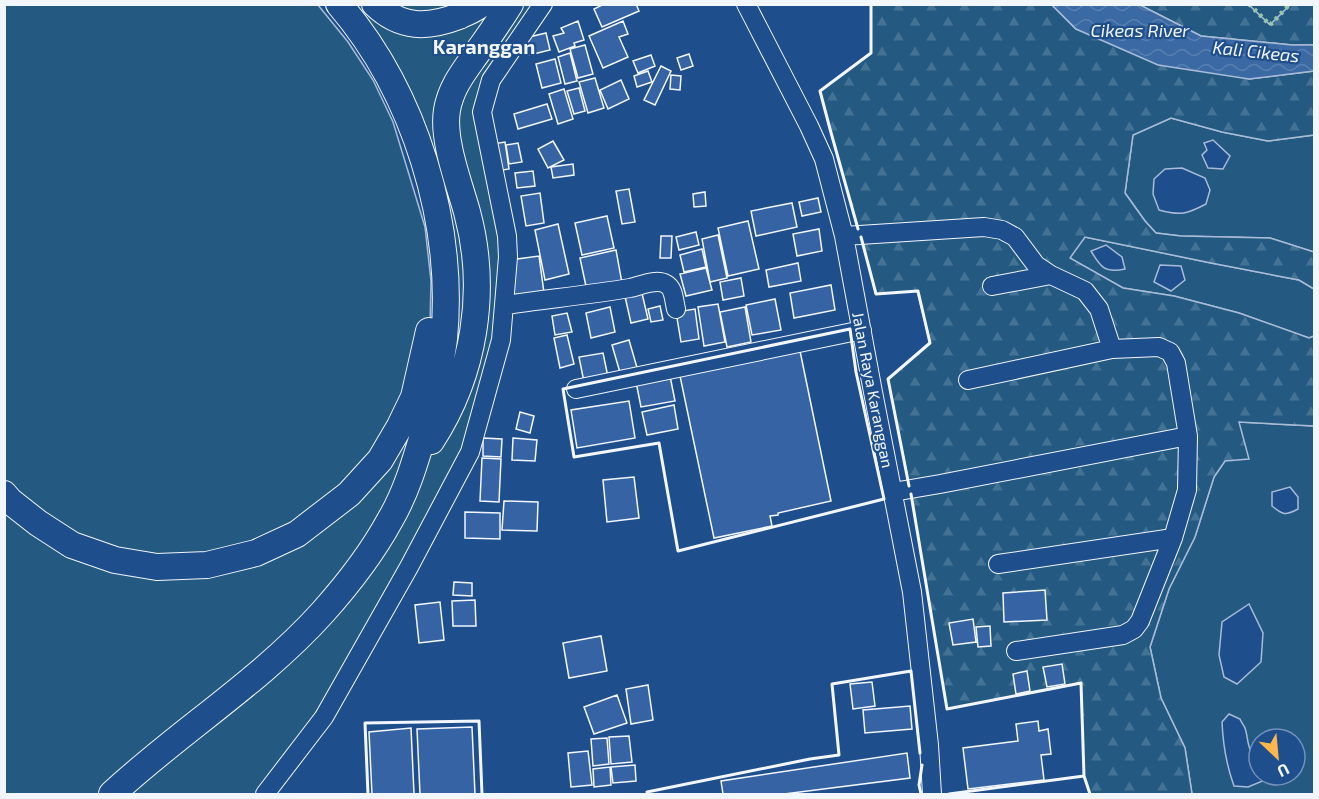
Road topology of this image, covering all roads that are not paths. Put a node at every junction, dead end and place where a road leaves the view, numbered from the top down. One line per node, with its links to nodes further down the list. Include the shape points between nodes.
1 (318, 4): 20 (highway, via 373,80 413,176 425,227 431,281 429,327 414,397 380,460 350,494 297,534 256,554 207,565 158,567 115,560 72,545)
2 (339, 4): 18 (highway, via 376,56 420,147 443,249 444,339 436,388)
3 (375, 4): 4 (highway, via 394,18 430,25)
4 (481, 4)
5 (510, 4): 18 (highway, via 455,85 447,110 449,148 476,259 476,318 460,384 444,421)
6 (543, 4): 11 (street, via 491,80 482,112 507,236)
7 (746, 4): 8 (street, Jalan Raya Karanggan, via 824,159)
8 (844, 236): 9 (street, via 984,227 1002,230 1015,237 1036,265); 13 (street, Jalan Raya Karanggan)
9 (1051, 275): 10 (street); 14 (street, via 1085,291 1099,309)
10 (992, 286)
11 (505, 305): 12 (street, via 662,282 671,288); 25 (street, via 501,340 470,452 324,717)
12 (676, 309)
13 (862, 330): 16 (street); 19 (street, Jalan Raya Karanggan)
14 (1112, 349): 15 (street); 17 (street, via 1160,347 1170,352 1176,363)
15 (968, 380)
16 (576, 388)
17 (1188, 436): 19 (street); 21 (street, via 1187,490)
18 (413, 468): 24 (highway, via 391,520 360,567 322,612 280,654)
19 (893, 492): 26 (street, Jalan Raya Karanggan, via 912,592)
20 (4, 494)
21 (1173, 538): 22 (street); 23 (street, via 1134,629 1123,635)
22 (998, 564)
23 (1016, 651)
24 (112, 795)
25 (265, 795)
26 (932, 795)

